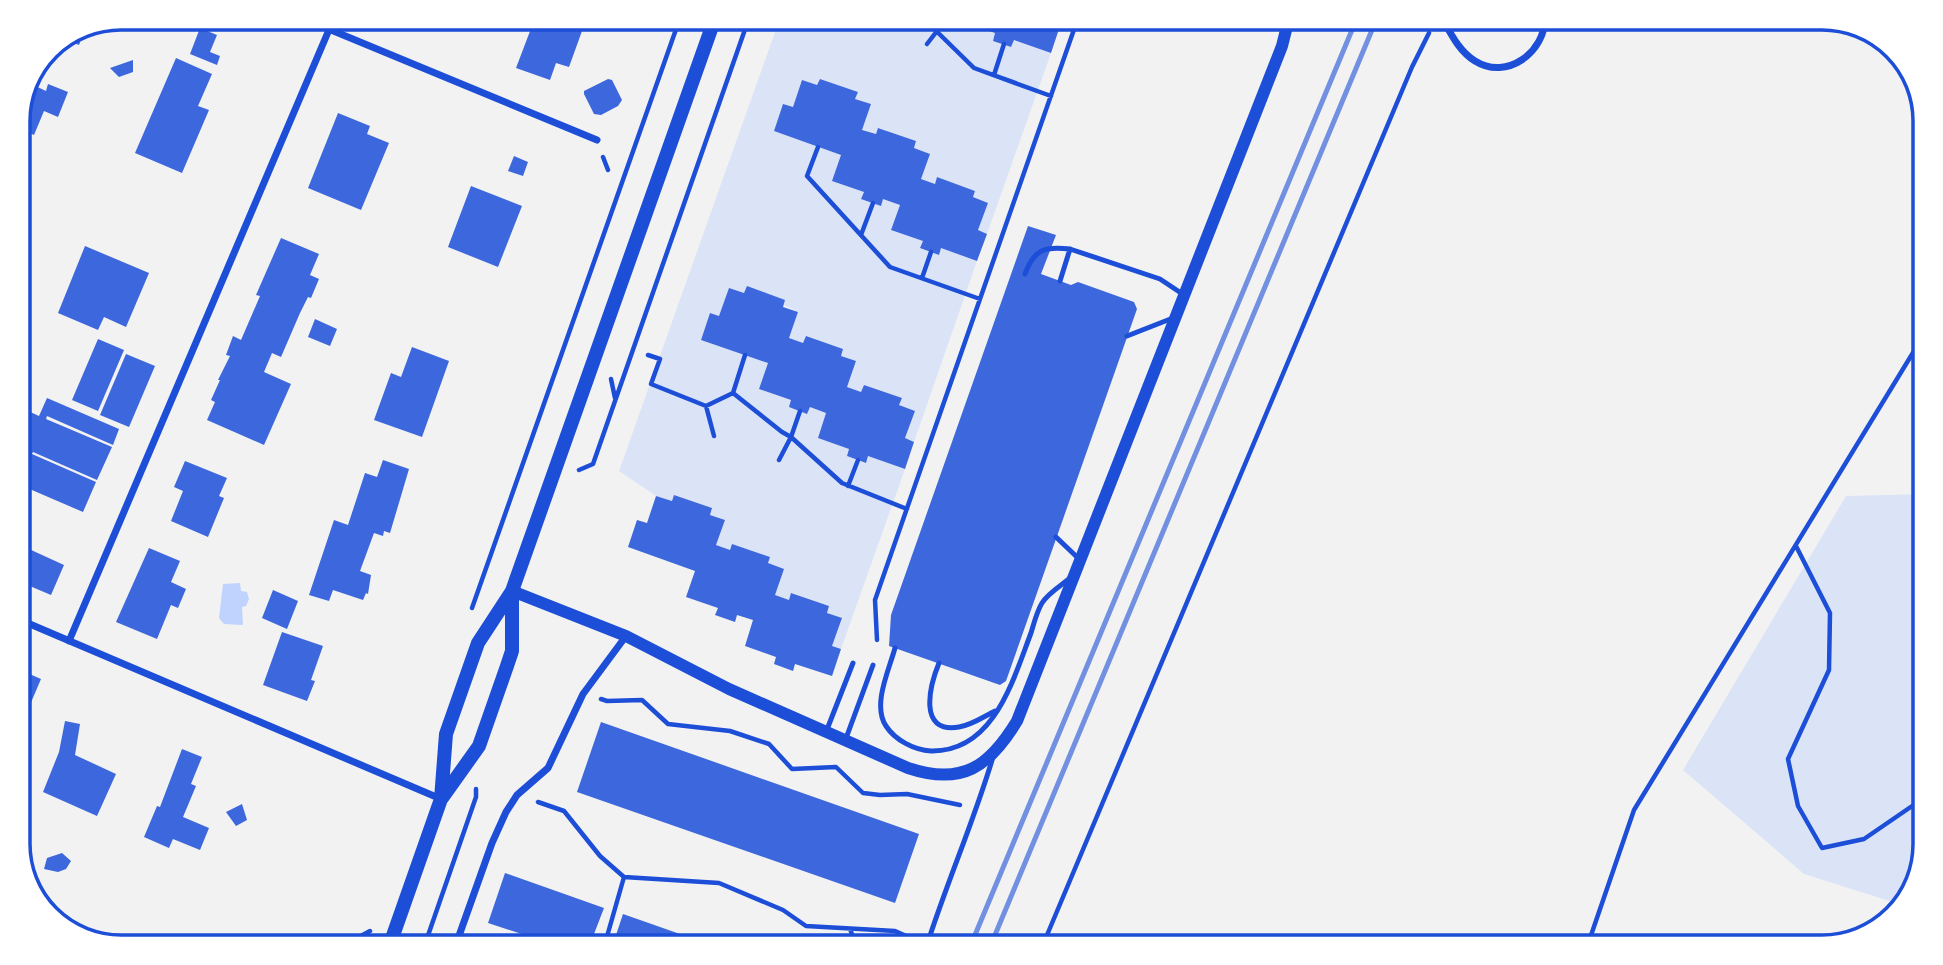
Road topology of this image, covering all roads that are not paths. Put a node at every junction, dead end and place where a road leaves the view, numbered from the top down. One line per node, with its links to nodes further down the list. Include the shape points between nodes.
1 (330, 30): 20 (street)
2 (332, 30): 7 (street)
3 (711, 30): 17 (main road)
4 (1286, 30): 11 (street)
5 (1450, 30): 6 (street, via 1467,55 1484,66 1499,68 1534,51)
6 (1543, 30)
7 (597, 140)
8 (1070, 249): 9 (lane, via 1042,251 1030,261); 10 (lane); 11 (lane, via 1160,279)
9 (1025, 274)
10 (1060, 281)
11 (1184, 295): 12 (street)
12 (1176, 317): 13 (lane); 15 (street)
13 (1128, 336)
14 (1056, 537): 15 (lane)
15 (1080, 560): 16 (street)
16 (1075, 573): 25 (lane, via 1042,601); 28 (street, via 1017,721)
17 (512, 591): 19 (street); 29 (main road, via 478,643 446,734); 29 (main road, via 512,651 477,750)
18 (30, 624): 20 (street)
19 (626, 636): 26 (street); 31 (street, via 583,694 548,768 517,795 492,843)
20 (69, 641): 29 (street)
21 (895, 648): 25 (lane, via 881,709 884,723 899,740 925,751 958,747 979,735)
22 (853, 663): 26 (lane)
23 (939, 663): 25 (lane, via 929,702 942,726 966,725)
24 (873, 665): 27 (lane)
25 (998, 709)
26 (825, 733): 27 (street)
27 (845, 742): 28 (street, via 926,774 968,770)
28 (994, 754): 32 (lane)
29 (441, 799): 30 (main road)
30 (393, 935)
31 (459, 935)
32 (934, 935)

